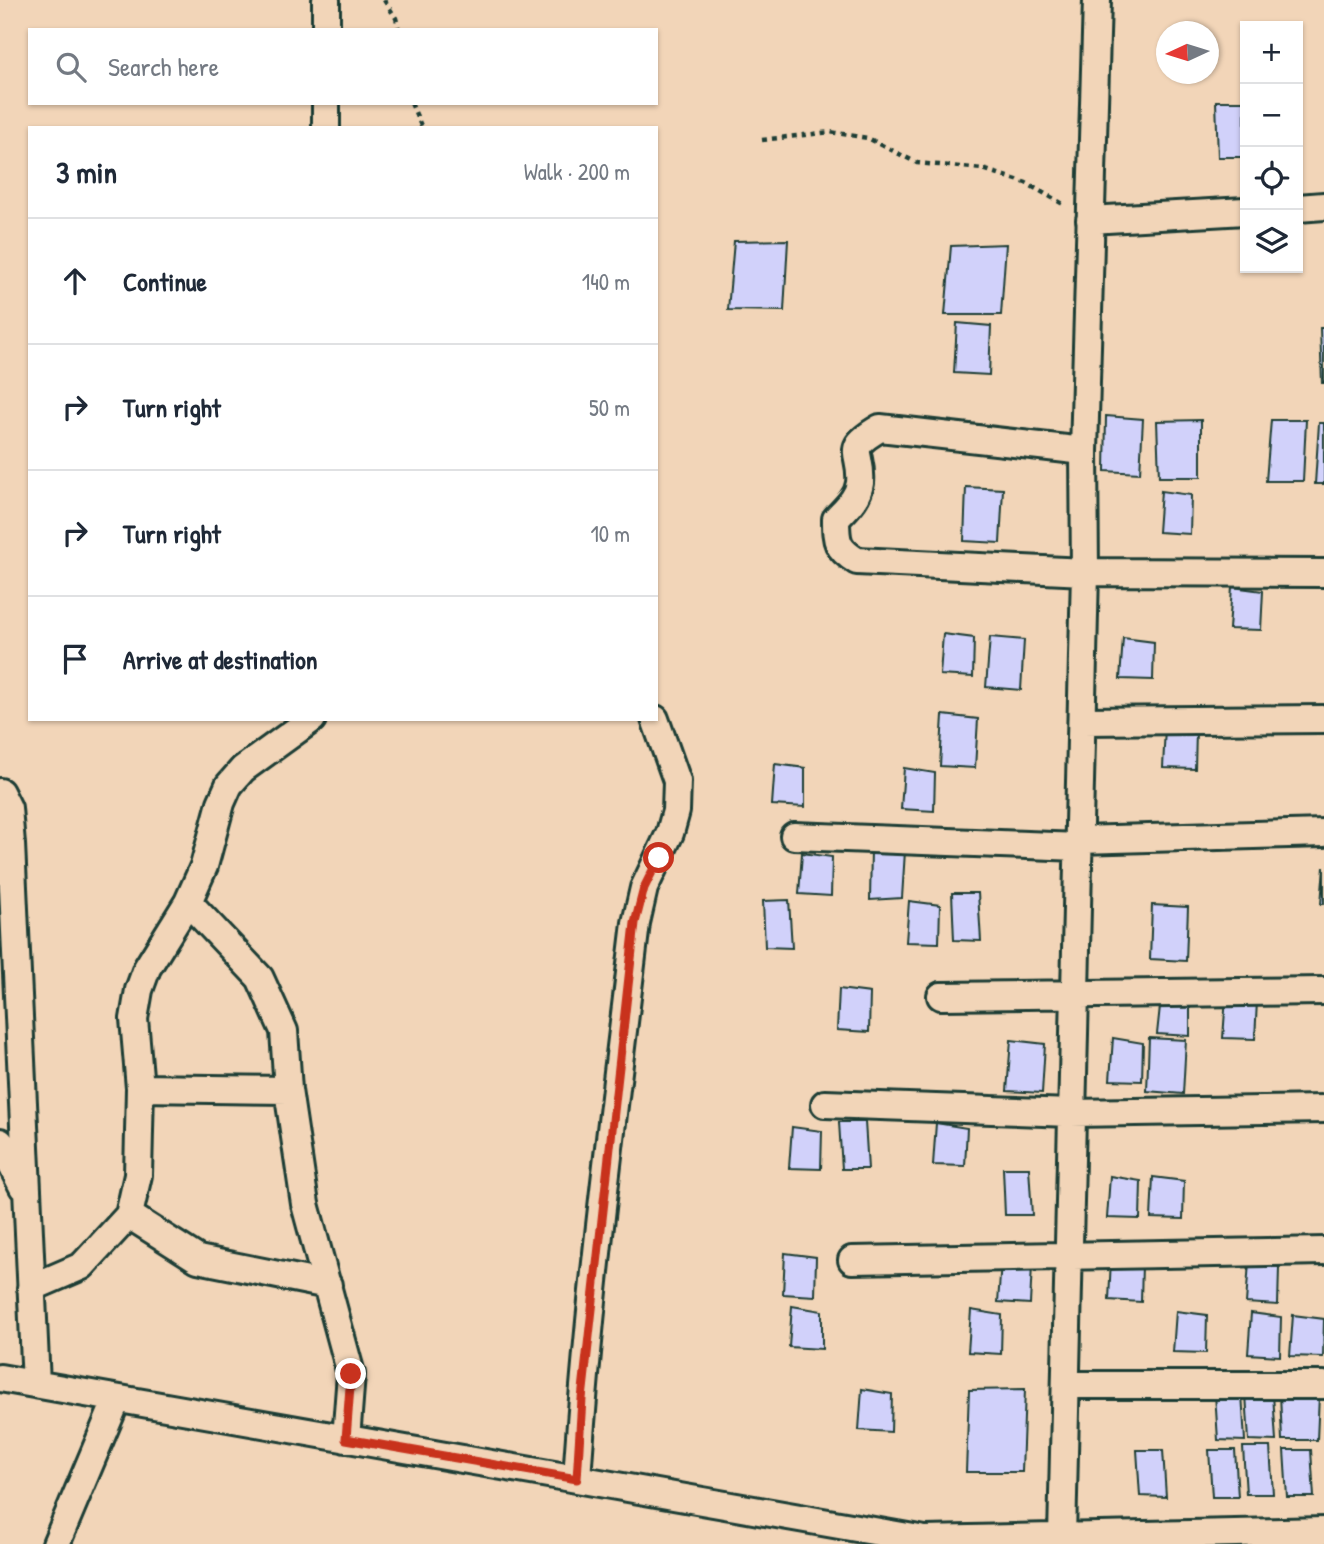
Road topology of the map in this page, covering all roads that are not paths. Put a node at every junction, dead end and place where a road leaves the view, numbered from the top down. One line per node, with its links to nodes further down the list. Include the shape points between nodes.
1 (326, 0): 3 (street)
2 (1097, 0): 9 (street)
3 (326, 28)
4 (326, 105): 5 (street)
5 (326, 126)
6 (1324, 206): 7 (street)
7 (1303, 208)
8 (1240, 211): 9 (street)
9 (1090, 220): 10 (street)
10 (1084, 451): 11 (street); 11 (street, via 880,428 862,439 855,451 860,482 855,497 836,519 836,538 842,552 858,561)
11 (1085, 572): 12 (street); 16 (street)
12 (1324, 573)
13 (1324, 719): 16 (street)
14 (308, 721): 17 (street)
15 (656, 721): 45 (street, via 677,781 676,811 644,888 635,923)
16 (1082, 721): 21 (street)
17 (290, 729): 22 (street, via 229,785)
18 (0, 792): 32 (street, via 8,808 11,844)
19 (1324, 833): 21 (street)
20 (794, 836): 21 (street)
21 (1079, 844): 24 (street)
22 (188, 902): 26 (street, via 147,968 139,990 134,1020); 27 (street, via 260,978 284,1031)
23 (1324, 991): 24 (street)
24 (1075, 995): 25 (street); 30 (street)
25 (941, 996)
26 (140, 1088): 27 (street); 33 (street, via 138,1175)
27 (288, 1090): 37 (street, via 305,1204)
28 (825, 1104): 30 (street)
29 (1324, 1109): 30 (street)
30 (1071, 1113): 35 (street)
31 (0, 1142): 32 (street)
32 (27, 1194): 38 (street)
33 (129, 1215): 37 (street, via 198,1259); 38 (street, via 82,1266)
34 (1324, 1251): 35 (street)
35 (1069, 1256): 36 (street); 41 (street)
36 (852, 1260)
37 (328, 1284): 44 (street, via 351,1374)
38 (31, 1288): 40 (street)
39 (0, 1378): 40 (street)
40 (36, 1384): 43 (street)
41 (1066, 1385): 42 (street); 47 (street)
42 (1324, 1385)
43 (117, 1399): 44 (street); 48 (street)
44 (346, 1439): 45 (street)
45 (577, 1479): 47 (street, via 925,1540)
46 (1324, 1531): 47 (street)
47 (1059, 1540)
48 (56, 1544)

